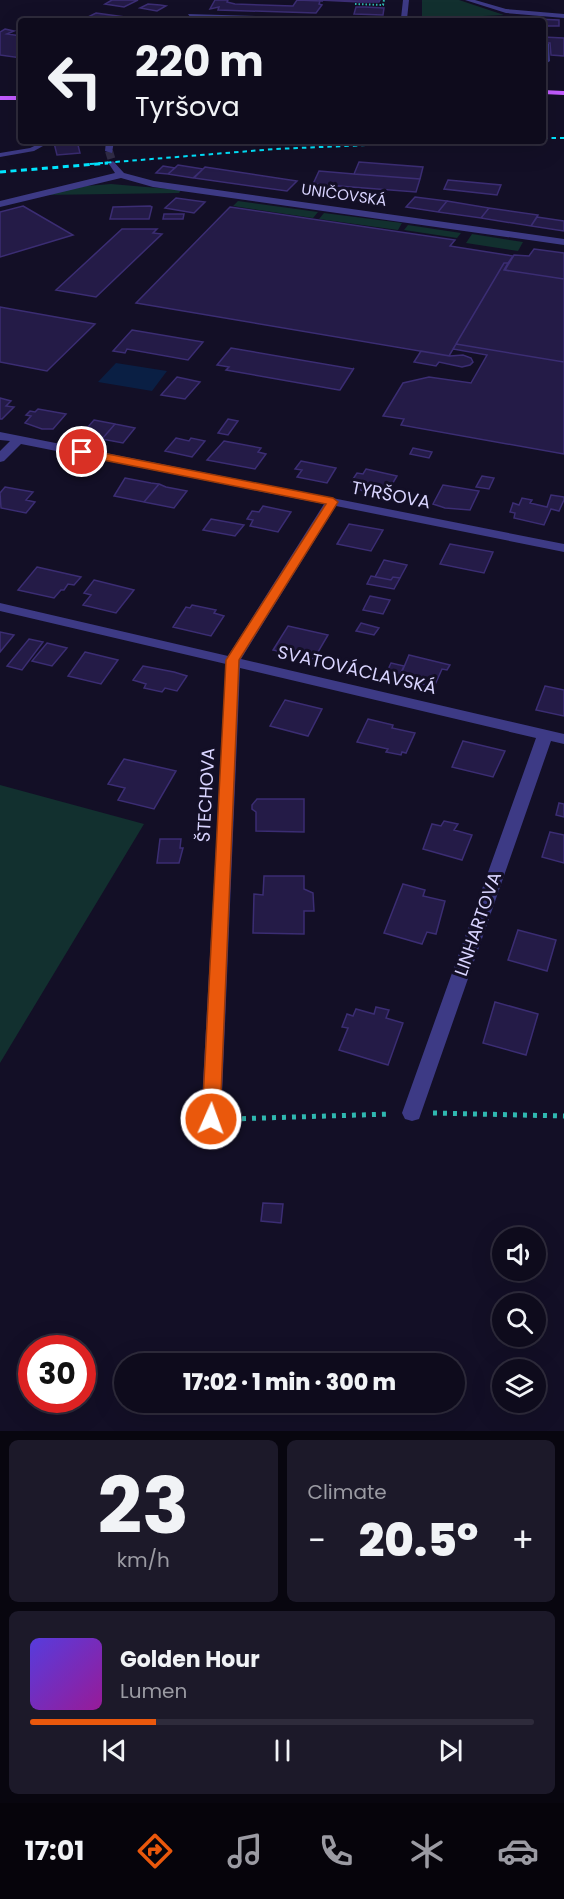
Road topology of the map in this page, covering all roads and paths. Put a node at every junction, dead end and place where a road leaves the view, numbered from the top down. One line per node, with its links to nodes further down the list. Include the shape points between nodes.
1 (406, 0): 7 (street)
2 (468, 0): 4 (street, via 506,11)
3 (194, 8): 6 (street)
4 (541, 15): 5 (street); 8 (street)
5 (564, 16)
6 (188, 18)
7 (404, 18)
8 (516, 18)
9 (546, 44): 10 (lane)
10 (547, 61)
11 (546, 92): 13 (main road)
12 (18, 93): 14 (main road)
13 (564, 93)
14 (2, 96): 15 (main road)
15 (18, 99)
16 (43, 144): 19 (lane, via 32,150)
17 (110, 144): 18 (street)
18 (109, 151)
19 (0, 155)
20 (113, 164): 21 (street)
21 (121, 175): 22 (street); 23 (street, UNIČOVSKÁ, via 153,184)
22 (0, 204)
23 (564, 242)
24 (0, 436): 25 (street, TYRŠOVA)
25 (18, 440): 26 (street); 27 (street, TYRŠOVA)
26 (0, 458)
27 (333, 502): 28 (street, TYRŠOVA); 30 (street, ŠTECHOVA)
28 (564, 548)
29 (0, 607): 30 (street, SVATOVÁCLAVSKÁ)
30 (233, 660): 31 (street, SVATOVÁCLAVSKÁ); 35 (street, ŠTECHOVA)
31 (545, 735): 32 (street, SVATOVÁCLAVSKÁ); 33 (street, LINHARTOVA)
32 (564, 739)
33 (412, 1113): 34 (path); 35 (path)
34 (564, 1116)
35 (211, 1119)

